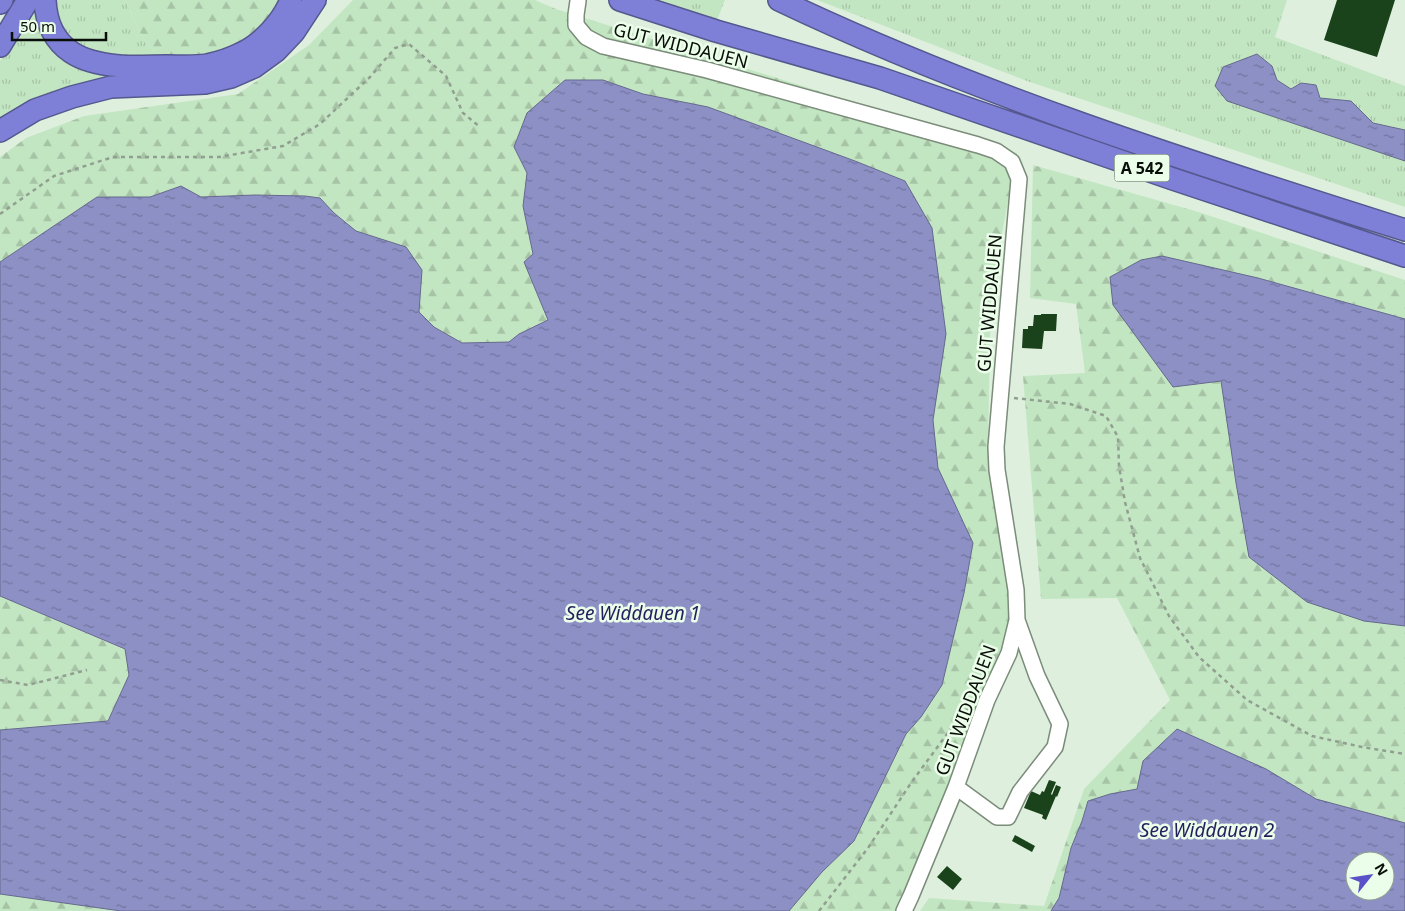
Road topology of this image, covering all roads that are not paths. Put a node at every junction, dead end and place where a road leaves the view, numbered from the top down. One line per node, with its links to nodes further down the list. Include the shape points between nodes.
1 (28, 0): 8 (highway)
2 (44, 0): 3 (highway, via 49,26 72,53 107,64 151,67 207,64 240,54 277,24)
3 (291, 0)
4 (315, 0): 9 (highway, via 276,52 254,67 205,83 111,87 35,110)
5 (620, 0): 11 (highway, A 542, via 880,78)
6 (779, 0): 10 (highway, A 542, via 838,28 1013,100)
7 (578, 1): 12 (lane, GUT WIDDAUEN, via 576,25 586,38 603,46 707,70 978,145 996,151 1012,162 1019,180 996,447 1016,590)
8 (0, 46)
9 (0, 131)
10 (1405, 230)
11 (1405, 256)
12 (1016, 620): 13 (lane, GUT WIDDAUEN, via 1009,653); 13 (lane, via 1060,724 1055,747 1020,792 1008,816 997,817)
13 (956, 787): 14 (lane, GUT WIDDAUEN)
14 (904, 911)

